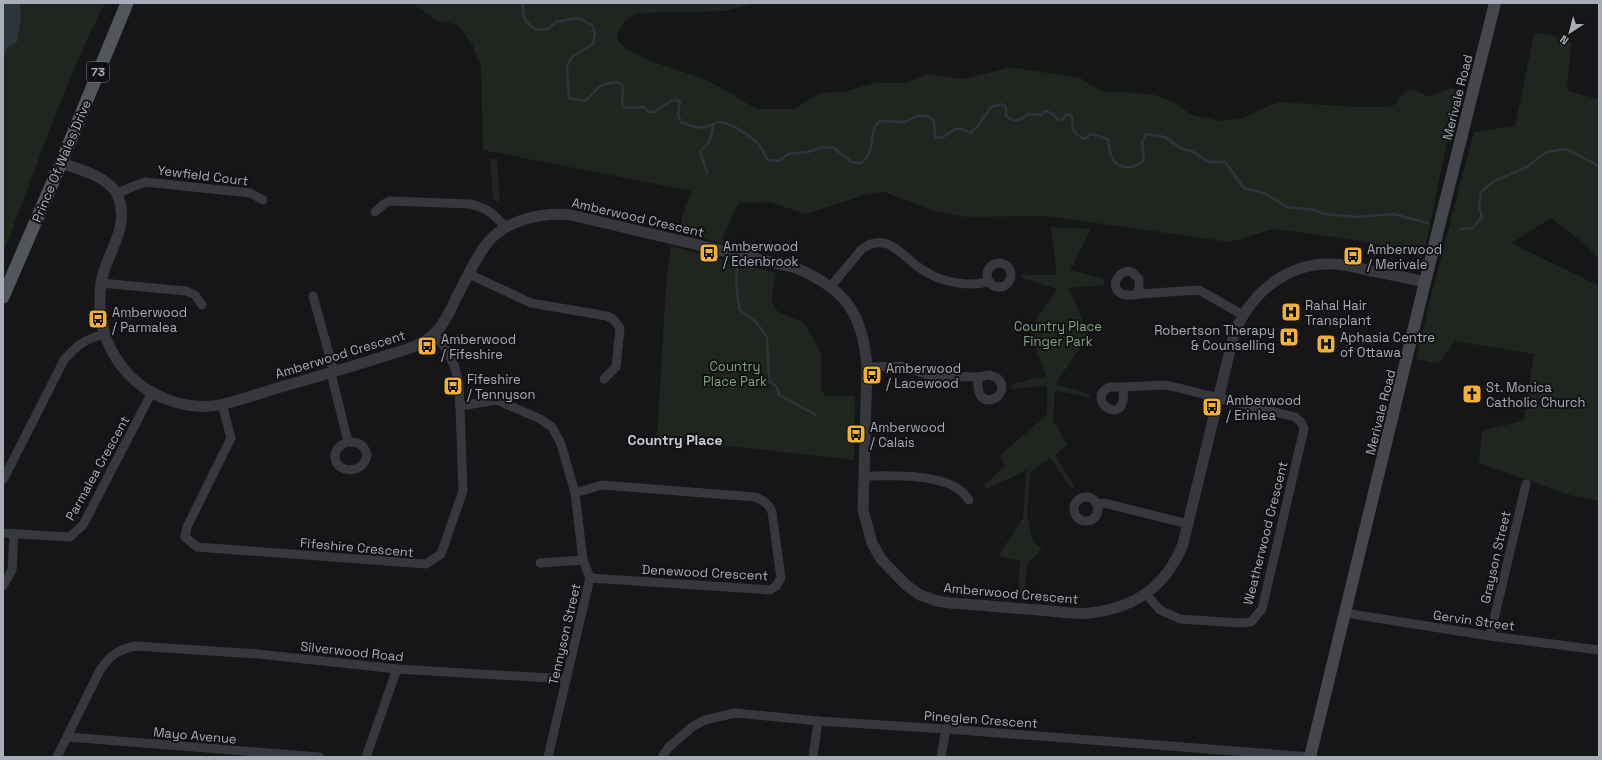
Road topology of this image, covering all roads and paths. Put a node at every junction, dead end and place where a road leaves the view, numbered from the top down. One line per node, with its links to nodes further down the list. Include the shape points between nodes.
1 (127, 3): 3 (main road, Prince Of Wales Drive / 73)
2 (1495, 3): 10 (main road, Merivale Road)
3 (61, 163): 4 (street, via 94,175); 15 (main road, Prince Of Wales Drive / 73)
4 (117, 193): 5 (street, Yewfield Court, via 145,182 250,193); 11 (street, Amberwood Crescent, via 122,210 121,228)
5 (263, 200)
6 (375, 212): 7 (street, via 390,201 470,204 482,207)
7 (506, 228): 8 (street, Amberwood Crescent, via 490,240); 12 (street, Amberwood Crescent, via 536,216 571,214 796,268 818,277)
8 (469, 274): 19 (street, Amberwood Crescent, via 445,320); 23 (street, via 531,303 613,319 620,328 616,367)
9 (989, 282): 12 (street, via 982,284 942,279 925,272 893,246 876,242 862,249)
10 (1425, 282): 17 (street, Amberwood Crescent, via 1345,265 1312,266 1278,278 1265,288); 44 (main road, Merivale Road)
11 (101, 283): 16 (street, via 186,291 195,295); 18 (street, Amberwood Crescent, via 101,322)
12 (830, 287): 20 (street, Amberwood Crescent, via 855,315 866,348)
13 (1139, 294): 17 (street, via 1199,290)
14 (313, 296): 21 (street)
15 (3, 297)
16 (202, 305)
17 (1243, 315): 26 (street, Amberwood Crescent)
18 (105, 334): 25 (street, Amberwood Crescent, via 113,355 124,370); 31 (street, via 90,338 76,347 64,360)
19 (434, 334): 21 (street, Amberwood Crescent, via 420,344); 28 (street, Fifeshire Crescent, via 454,365 459,383)
20 (867, 367): 22 (street, via 902,366 931,376); 30 (street, Amberwood Crescent)
21 (332, 373): 27 (street, Amberwood Crescent); 29 (street)
22 (978, 377)
23 (604, 380)
24 (1123, 387): 26 (street, via 1165,385)
25 (152, 392): 27 (street, Amberwood Crescent, via 167,400 185,404); 38 (street, Parmalea Crescent, via 83,525 70,537)
26 (1218, 398): 36 (street, Amberwood Crescent); 43 (street, Weatherwood Crescent, via 1295,417 1304,429 1262,609 1251,622 1180,619 1160,610)
27 (222, 404): 28 (street, Fifeshire Crescent, via 231,438 187,527 185,537 197,547 419,565 426,564 441,554 463,491)
28 (460, 406): 33 (street, Tennyson Street, via 497,400 552,427 561,444)
29 (348, 442)
30 (864, 476): 34 (street, via 923,477 954,487); 43 (street, Amberwood Crescent, via 863,510 872,543 893,573 920,595 950,603 1089,613 1124,606)
31 (3, 480)
32 (1526, 484): 45 (street, Grayson Street)
33 (575, 494): 39 (street, Tennyson Street); 41 (street, Denewood Crescent, via 602,485 755,497 770,506 772,512 781,578 770,590)
34 (969, 500)
35 (1096, 504): 36 (street, via 1104,503)
36 (1188, 524): 43 (street, Amberwood Crescent, via 1176,560 1155,588)
37 (3, 533): 38 (street, Parmalea Crescent)
38 (14, 534): 42 (street, via 12,570)
39 (583, 560): 40 (street); 41 (street, Tennyson Street)
40 (540, 563)
41 (590, 578): 48 (street, Tennyson Street)
42 (3, 586)
43 (1146, 594)
44 (1345, 613): 45 (street, Gervin Street); 59 (main road, Merivale Road)
45 (1490, 636): 46 (street, Gervin Street)
46 (1599, 650)
47 (397, 669): 48 (street, Silverwood Road); 51 (street, Silverwood Road, via 258,654 135,646 121,649 100,670); 54 (street)
48 (566, 679): 55 (street, Tennyson Street)
49 (818, 721): 50 (street, Pineglen Crescent); 56 (street, Pineglen Crescent, via 735,713 705,720 692,727 669,747); 57 (street)
50 (946, 729): 58 (street); 59 (street, Pineglen Crescent)
51 (68, 737): 52 (street); 53 (street, Mayo Avenue)
52 (58, 757)
53 (320, 757)
54 (366, 757)
55 (548, 757)
56 (662, 757)
57 (813, 757)
58 (941, 757)
59 (1310, 757): 60 (street, Pineglen Crescent)
60 (1313, 757)

